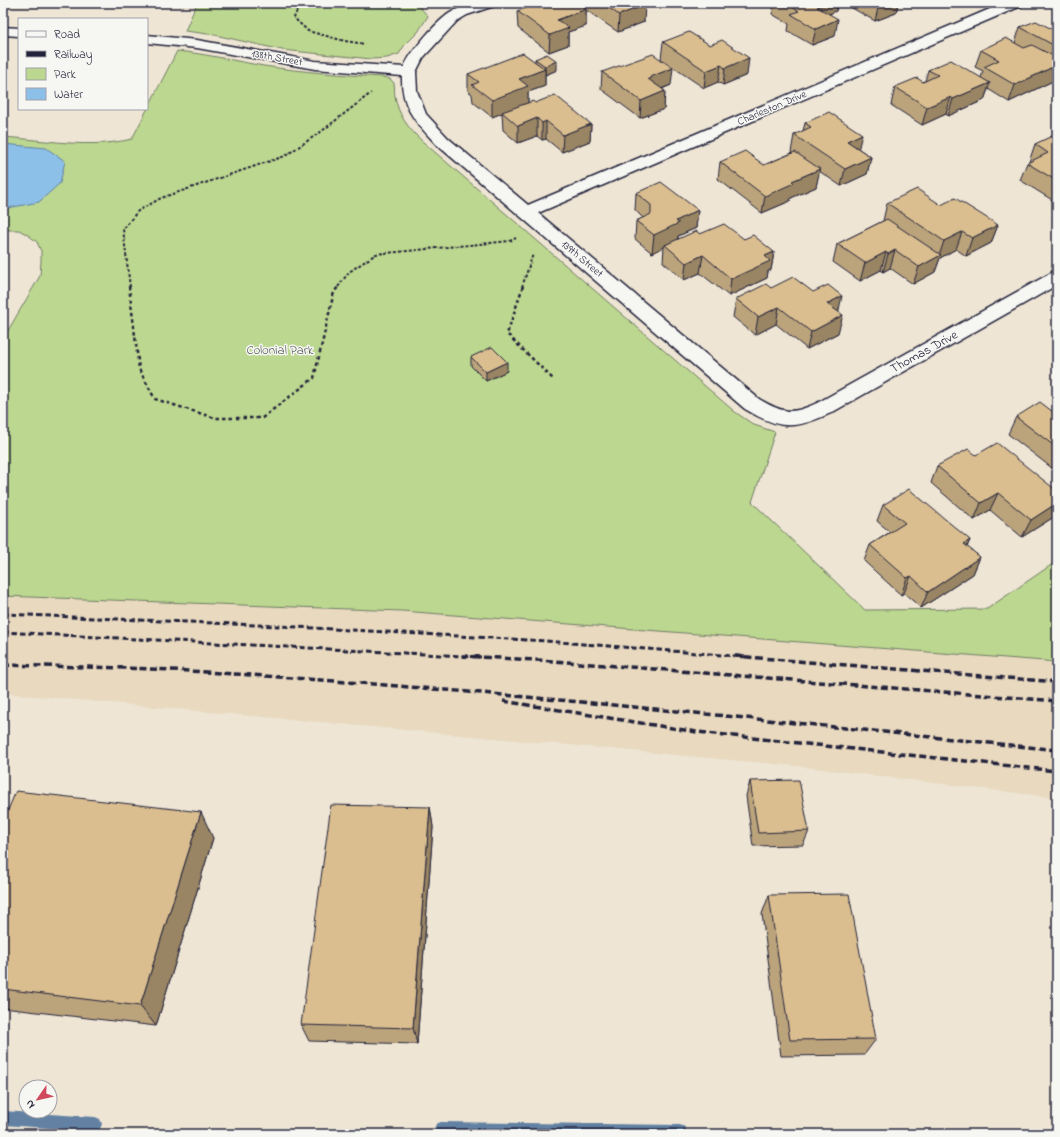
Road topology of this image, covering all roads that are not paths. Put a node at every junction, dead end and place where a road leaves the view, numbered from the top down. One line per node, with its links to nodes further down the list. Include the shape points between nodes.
1 (451, 3): 4 (street)
2 (489, 3): 4 (street)
3 (1016, 3): 9 (street, Charleston Drive)
4 (462, 12): 8 (street, via 452,18 416,56)
5 (3, 31): 6 (street)
6 (18, 32)
7 (148, 39): 8 (street, 138th Street, via 197,44 315,65)
8 (409, 72): 9 (street, 139th Street, via 409,91 419,116 442,141)
9 (527, 212): 11 (street, 139th Street, via 752,404 773,417)
10 (1057, 277): 11 (street, Thomas Drive, via 824,408 807,416)
11 (789, 420)

